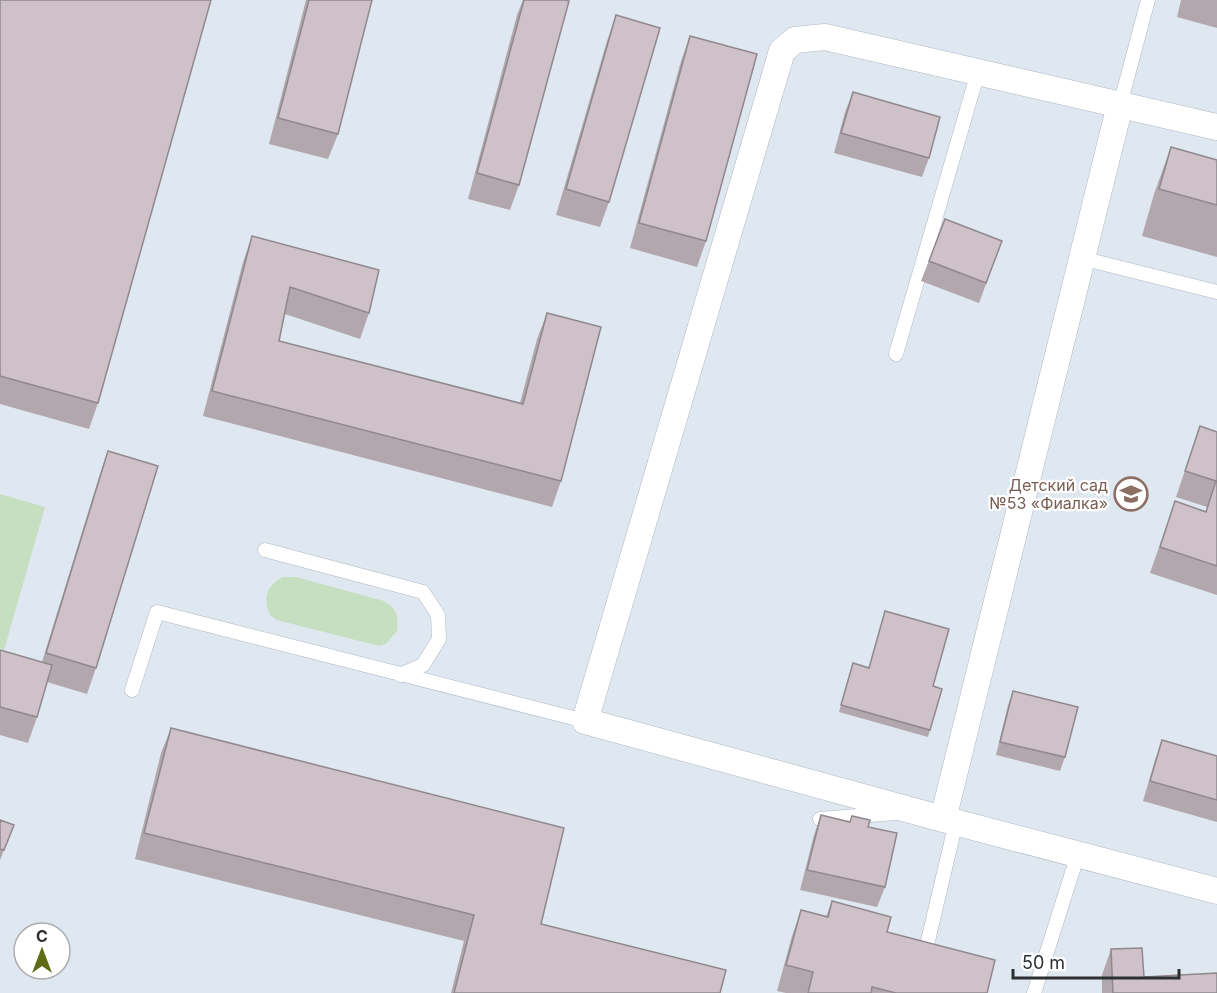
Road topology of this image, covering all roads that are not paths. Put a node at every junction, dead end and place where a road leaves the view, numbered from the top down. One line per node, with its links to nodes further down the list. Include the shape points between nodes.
1 (1148, 0): 3 (lane)
2 (978, 72): 3 (street); 7 (lane); 11 (street, via 825,37 795,40 766,75)
3 (1120, 105): 4 (street); 5 (street)
4 (1217, 127)
5 (1081, 258): 6 (lane); 14 (street)
6 (1217, 292)
7 (896, 354)
8 (266, 550): 9 (lane, via 423,592 438,615 439,639 423,665)
9 (400, 675): 10 (lane, via 157,612); 11 (lane)
10 (132, 690)
11 (585, 721): 12 (street)
12 (916, 811): 13 (lane); 14 (street)
13 (820, 819)
14 (950, 820): 15 (street); 17 (lane)
15 (1078, 854): 16 (street); 18 (lane)
16 (1217, 891)
17 (927, 945)
18 (1034, 993)

